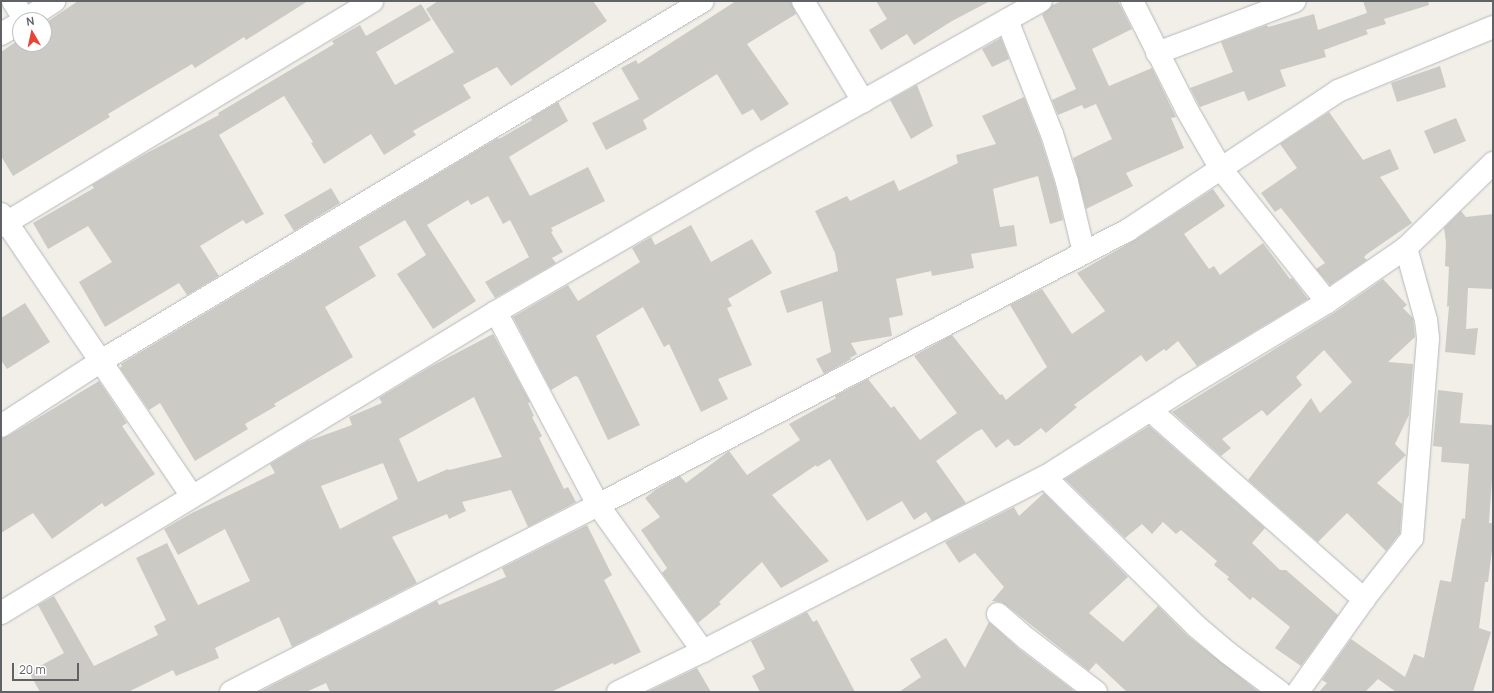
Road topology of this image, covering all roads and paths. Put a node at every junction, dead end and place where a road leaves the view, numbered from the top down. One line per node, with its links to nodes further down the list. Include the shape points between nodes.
1 (13, 1): 9 (street)
2 (54, 1): 10 (street)
3 (372, 1): 19 (street)
4 (703, 1): 24 (street)
5 (802, 1): 16 (street)
6 (1041, 1): 11 (street)
7 (1132, 1): 15 (street)
8 (1295, 1): 15 (street)
9 (20, 12)
10 (37, 12)
11 (1007, 20): 16 (street); 21 (street, via 1052,134 1067,182)
12 (1493, 27): 18 (street, via 1338,92)
13 (12, 28): 14 (street)
14 (1, 34)
15 (1157, 53): 18 (street)
16 (863, 101): 23 (street)
17 (1493, 163): 20 (street)
18 (1221, 169): 21 (street, via 1128,230); 22 (street)
19 (3, 221): 24 (street)
20 (1406, 248): 22 (street); 30 (street, via 1426,320 1428,338 1412,538)
21 (1084, 253): 29 (street)
22 (1327, 302): 25 (street)
23 (496, 312): 28 (street); 29 (street)
24 (101, 361): 26 (street); 28 (street)
25 (1150, 410): 27 (street); 30 (street)
26 (1, 426)
27 (1045, 477): 33 (street); 37 (street, via 1196,626)
28 (192, 496): 31 (street)
29 (598, 505): 33 (street); 34 (street)
30 (1364, 599): 38 (street)
31 (1, 613)
32 (998, 614): 36 (street)
33 (703, 651): 35 (street)
34 (230, 692)
35 (618, 692)
36 (1096, 692)
37 (1280, 692)
38 (1298, 692)

